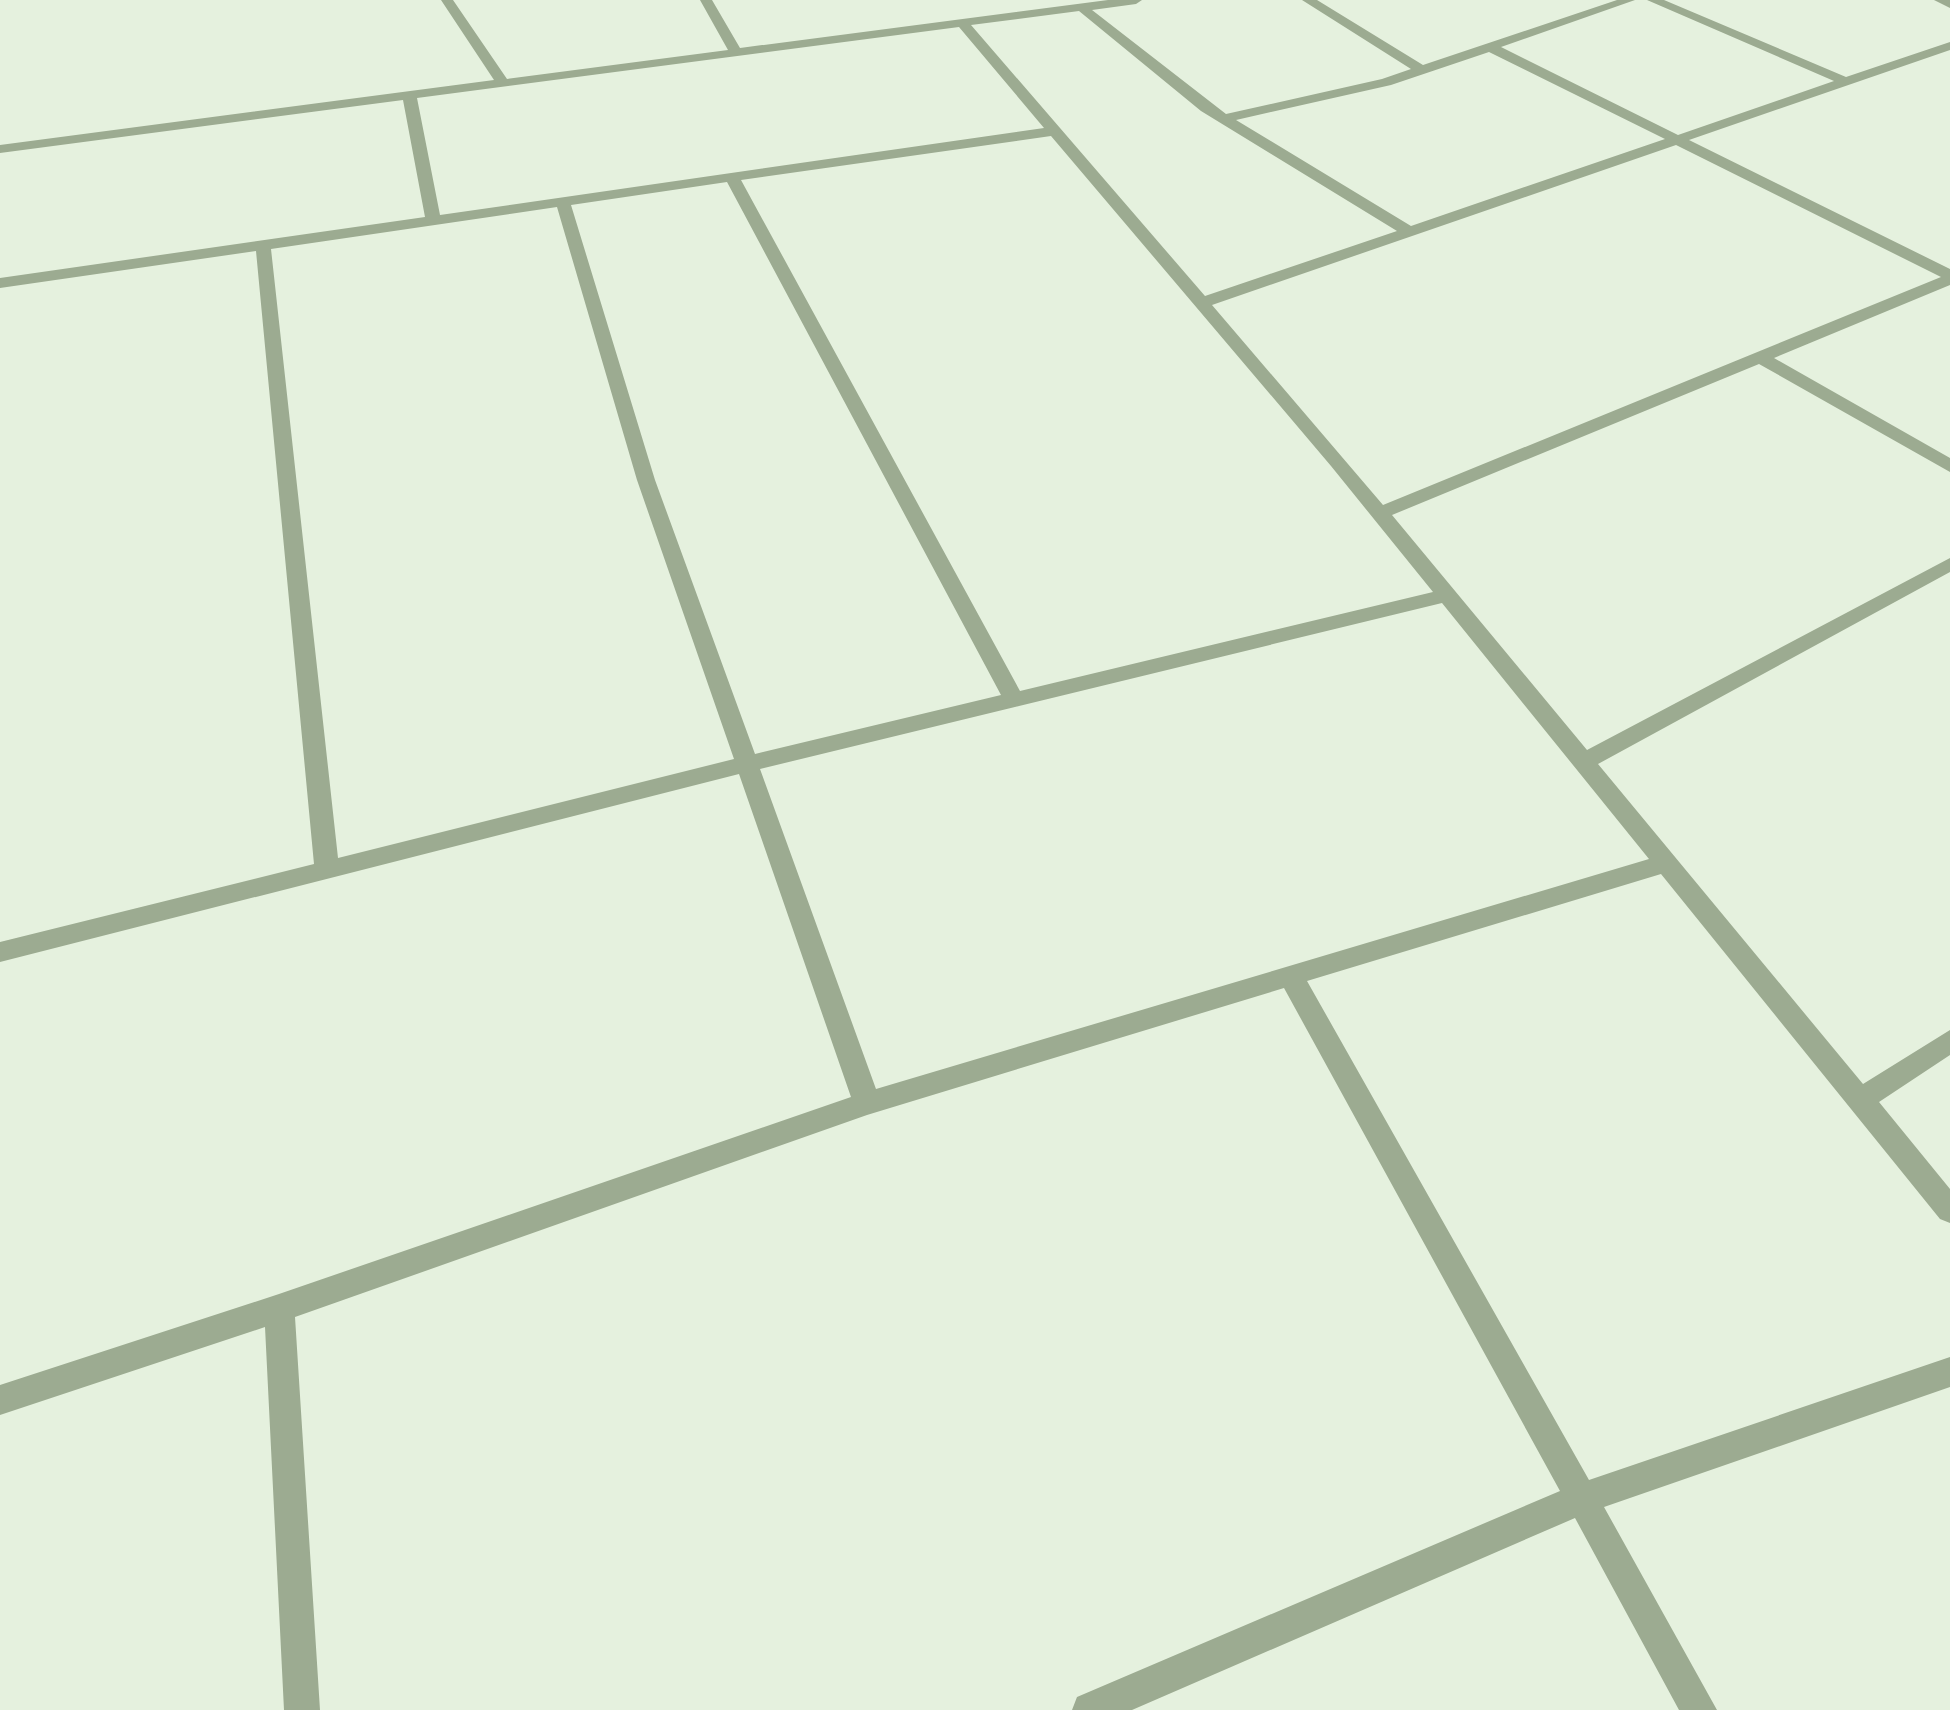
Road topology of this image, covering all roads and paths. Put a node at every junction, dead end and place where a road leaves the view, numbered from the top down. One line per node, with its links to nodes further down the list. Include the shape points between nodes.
1 (447, 0): 16 (street)
2 (706, 0): 13 (street)
3 (1136, 0): 9 (street)
4 (1308, 0): 14 (street)
5 (1629, 0): 12 (street)
6 (1653, 0): 15 (street)
7 (1940, 0): 8 (street)
8 (1950, 4)
9 (1081, 7): 10 (street); 18 (street)
10 (962, 23): 13 (street); 19 (street)
11 (1950, 46): 15 (street)
12 (1490, 47): 14 (street); 20 (street)
13 (736, 52): 16 (street)
14 (1422, 70): 18 (street)
15 (1844, 81): 20 (street)
16 (503, 83): 17 (street)
17 (409, 95): 21 (street); 24 (street)
18 (1223, 119): 25 (street)
19 (1053, 131): 22 (street); 29 (street)
20 (1679, 139): 25 (street); 27 (street)
21 (0, 149)
22 (732, 178): 23 (street); 35 (street)
23 (563, 203): 24 (street); 37 (street, via 646,480)
24 (434, 222): 26 (street)
25 (1411, 233): 29 (street)
26 (263, 246): 28 (street); 39 (street)
27 (1950, 277): 30 (street)
28 (0, 283)
29 (1202, 303): 32 (street)
30 (1760, 357): 31 (street); 32 (street)
31 (1950, 466)
32 (1380, 513): 34 (street)
33 (1950, 564): 36 (street)
34 (1447, 595): 35 (street); 36 (street)
35 (1014, 700): 37 (street)
36 (1584, 762): 38 (street)
37 (747, 764): 39 (street); 44 (street)
38 (1666, 863): 41 (street); 43 (street)
39 (327, 869): 40 (street)
40 (0, 952)
41 (1291, 976): 44 (street); 49 (street)
42 (1950, 1041): 43 (street)
43 (1860, 1100): 45 (street)
44 (867, 1103): 46 (street)
45 (1950, 1210)
46 (279, 1308): 48 (street); 50 (street)
47 (1950, 1372): 49 (street)
48 (0, 1400)
49 (1581, 1499): 51 (street); 52 (street)
50 (302, 1710)
51 (1090, 1710)
52 (1699, 1710)

